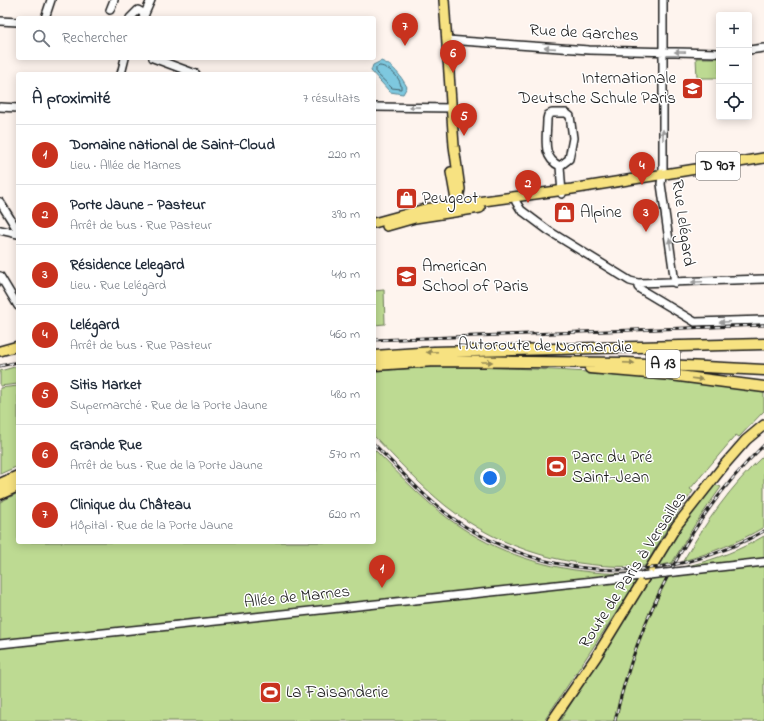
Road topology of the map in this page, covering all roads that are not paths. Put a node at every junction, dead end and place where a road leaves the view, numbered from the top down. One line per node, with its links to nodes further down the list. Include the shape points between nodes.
1 (51, 0): 7 (street)
2 (114, 0): 6 (street)
3 (152, 0): 9 (street)
4 (444, 0): 12 (main road)
5 (663, 0): 15 (street, Rue Lelégard)
6 (110, 10)
7 (46, 16)
8 (132, 16): 9 (street, via 138,10)
9 (144, 16)
10 (0, 21): 11 (street)
11 (16, 22)
12 (447, 40): 15 (street, Rue de Garches, one-way to 12, via 589,50); 24 (main road)
13 (764, 48): 14 (street)
14 (752, 50)
15 (662, 52): 16 (street, Rue de Garches, one-way to 15); 28 (street, Rue Lelégard, one-way to 15)
16 (716, 52)
17 (124, 60): 19 (street)
18 (158, 60): 20 (street)
19 (122, 72)
20 (191, 72)
21 (0, 107): 23 (street)
22 (376, 107): 24 (street, one-way to 22)
23 (16, 108)
24 (453, 110): 32 (main road, via 449,150)
25 (764, 158): 28 (main road, D 907)
26 (764, 163): 28 (main road, D 907)
27 (560, 166): 27 (street, via 570,159 573,138 570,116 566,113 552,113 547,119 547,154 552,163); 29 (street)
28 (661, 176): 29 (main road, D 907); 42 (street, Rue Lelégard, one-way to 28)
29 (562, 192): 31 (main road, D 907); 32 (main road, D 907)
30 (0, 202): 35 (street)
31 (516, 202): 32 (main road, D 907); 41 (street, via 521,210 549,230 630,281)
32 (457, 207): 33 (main road, D 907); 33 (main road, D 907, via 439,206)
33 (427, 212): 34 (main road, D 907); 36 (main road, D 907)
34 (376, 223)
35 (16, 228)
36 (376, 228)
37 (0, 230): 38 (street)
38 (16, 234)
39 (1, 278): 43 (street)
40 (764, 279): 42 (street, one-way to 42)
41 (638, 283): 42 (street); 44 (street, one-way to 41, via 695,322 638,287)
42 (676, 283)
43 (16, 303)
44 (764, 320)
45 (764, 344): 50 (highway, Autoroute de Normandie / A 13, one-way to 50, via 434,352)
46 (16, 347): 47 (main road)
47 (0, 351)
48 (16, 351): 49 (main road)
49 (0, 355)
50 (376, 356)
51 (562, 362): 52 (highway, Autoroute de Normandie / A 13, one-way to 51); 53 (highway, Autoroute de Normandie / A 13, one-way to 53); 54 (highway, one-way to 54, via 571,367)
52 (376, 365)
53 (764, 370)
54 (764, 387)
55 (764, 424): 62 (main road, Route de Paris à Versailles, via 746,440 685,514 596,657)
56 (16, 477): 57 (highway)
57 (0, 484)
58 (16, 487): 59 (highway)
59 (0, 494)
60 (764, 562): 61 (street, Allée de Marnes, bridge)
61 (0, 644)
62 (552, 721)

